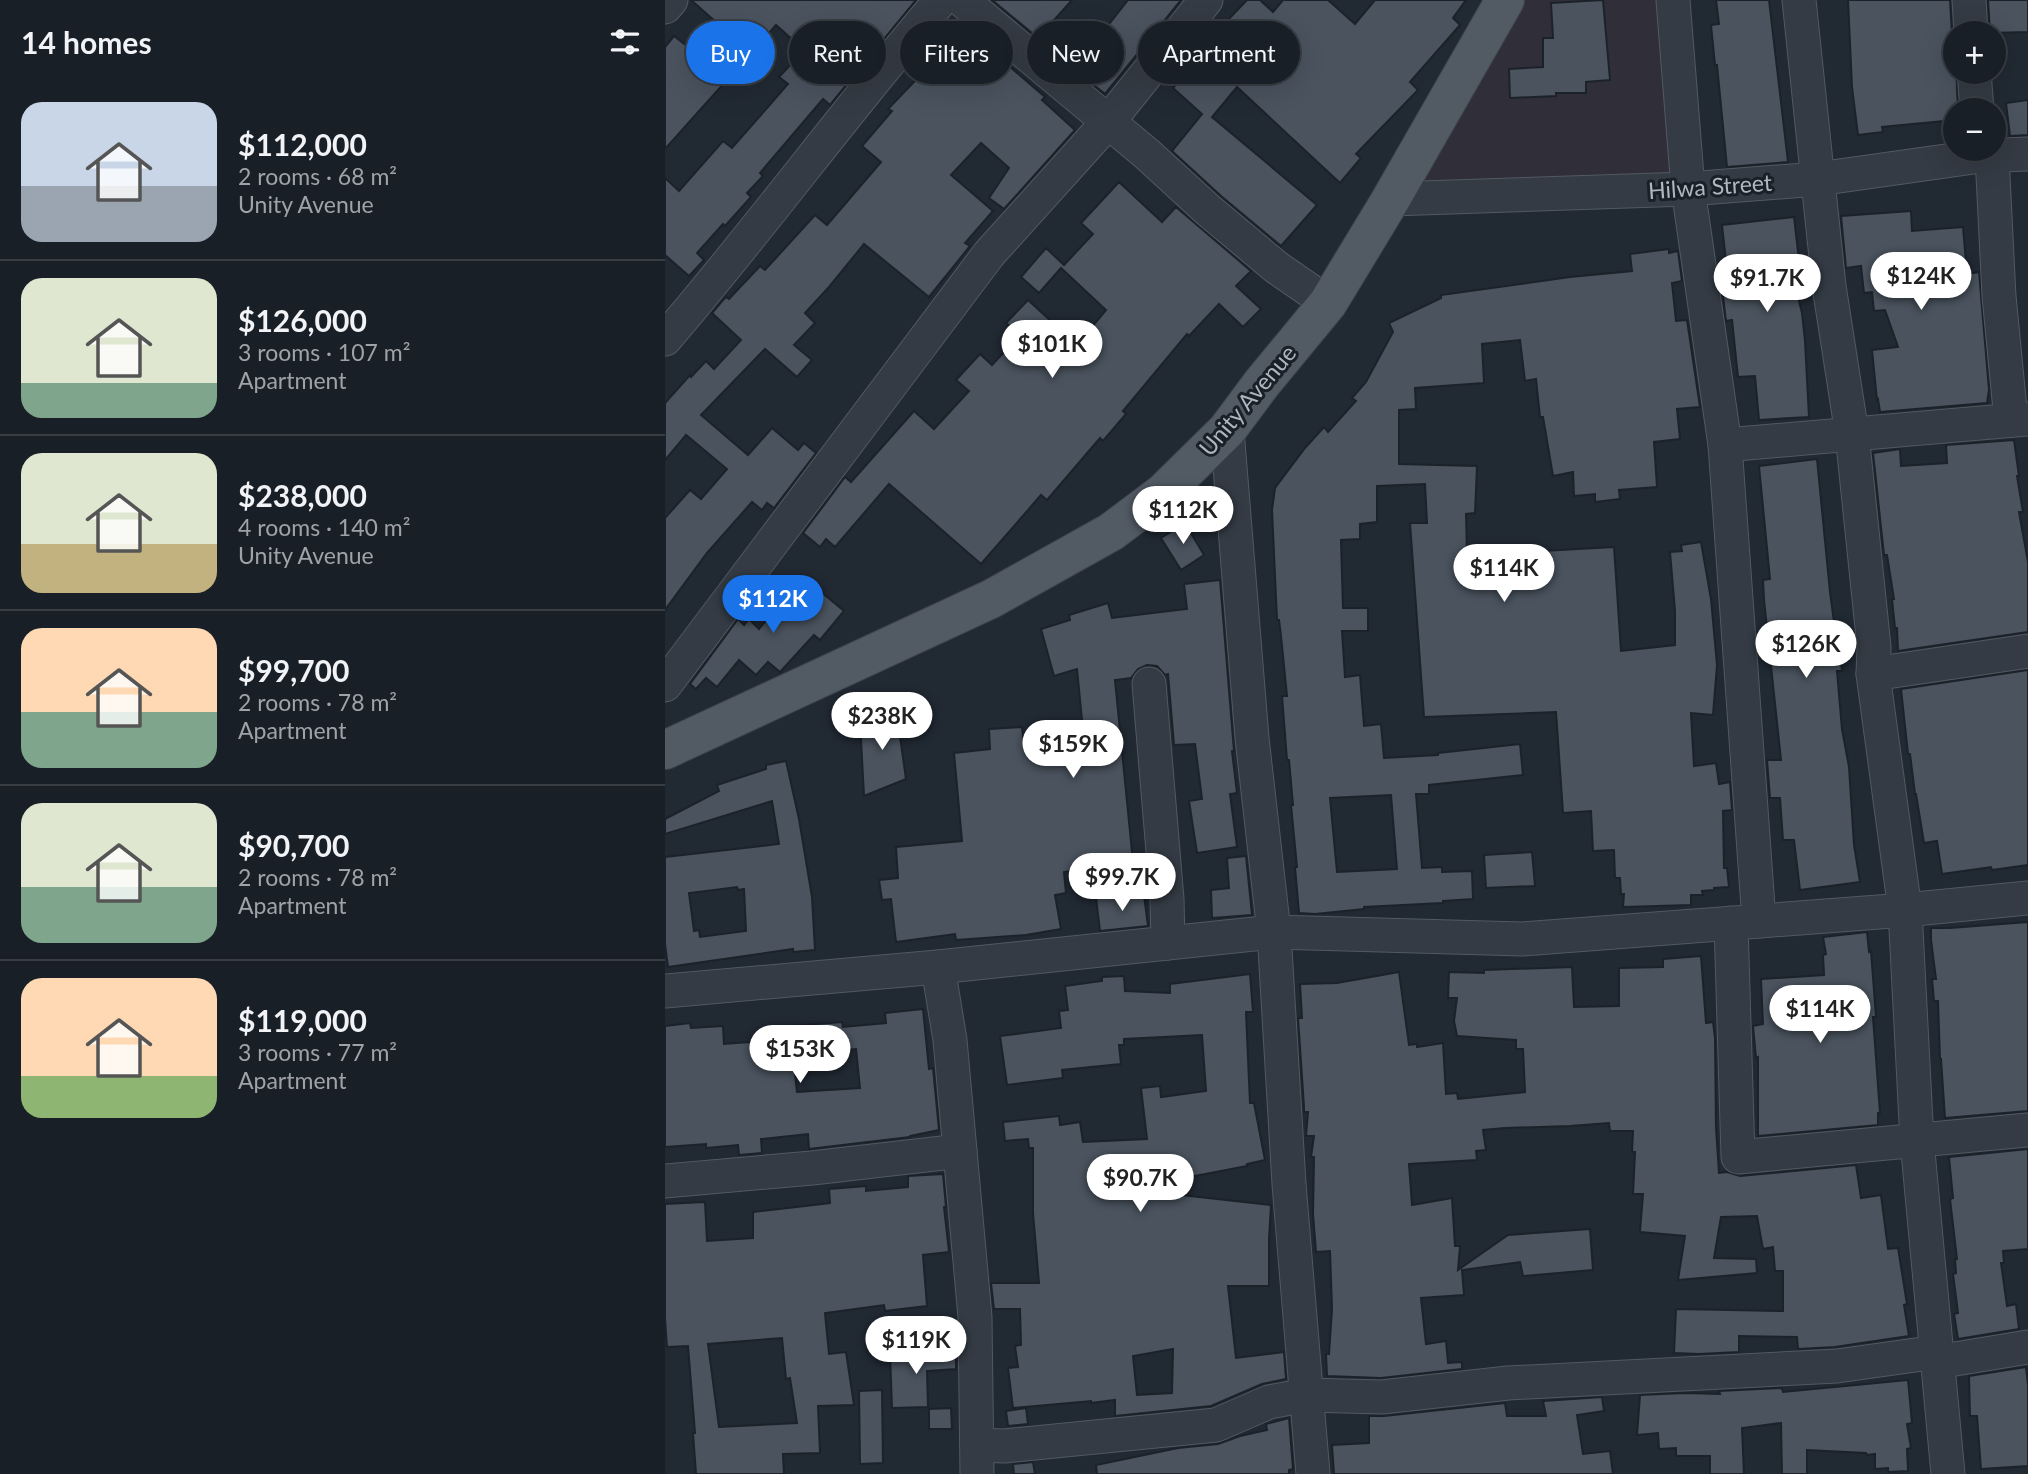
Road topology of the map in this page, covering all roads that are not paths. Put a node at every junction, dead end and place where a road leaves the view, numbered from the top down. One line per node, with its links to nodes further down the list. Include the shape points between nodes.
1 (671, 0): 9 (street)
2 (941, 0): 20 (street, via 820,150)
3 (962, 0): 11 (street)
4 (1206, 0): 11 (street)
5 (1505, 0): 18 (main road, Unity Avenue)
6 (1673, 0): 17 (street)
7 (1799, 0): 16 (street)
8 (1969, 0): 10 (street)
9 (665, 6)
10 (1970, 21)
11 (1108, 122): 19 (street, via 1276,267); 29 (street, via 989,254)
12 (2006, 154): 13 (street, Hilwa Street)
13 (2028, 154)
14 (1943, 160): 16 (street, Hilwa Street)
15 (1985, 161): 22 (street, via 1999,296)
16 (1818, 179): 17 (street, Hilwa Street); 24 (street)
17 (1688, 189): 18 (street, Hilwa Street); 25 (street)
18 (1391, 199): 19 (main road, Unity Avenue)
19 (1328, 303): 23 (main road, Unity Avenue)
20 (676, 305): 21 (street)
21 (665, 339)
22 (2020, 420): 24 (street)
23 (1227, 429): 30 (main road, Unity Avenue, via 1163,493 1111,532 991,599); 34 (street, via 1252,738)
24 (1852, 434): 25 (street); 27 (street)
25 (1725, 444): 33 (street)
26 (2028, 651): 27 (street)
27 (1874, 674): 32 (street)
28 (1149, 684): 35 (street)
29 (665, 685)
30 (665, 750)
31 (2028, 898): 32 (street)
32 (1905, 910): 33 (street); 39 (street)
33 (1745, 922): 34 (street, via 1523,939); 39 (street, via 1738,1157)
34 (1274, 932): 35 (street); 44 (street)
35 (1168, 943): 36 (street)
36 (938, 967): 37 (street); 40 (street)
37 (665, 991)
38 (2028, 1130): 39 (street)
39 (1917, 1141): 43 (street)
40 (960, 1151): 41 (street); 45 (street, via 975,1317)
41 (665, 1181)
42 (2028, 1347): 43 (street)
43 (1937, 1357): 44 (street, via 1508,1383 1382,1397); 47 (street)
44 (1306, 1395): 45 (street, via 1269,1402 1216,1425 1004,1446); 46 (street)
45 (977, 1460)
46 (1313, 1474)
47 (1948, 1474)

